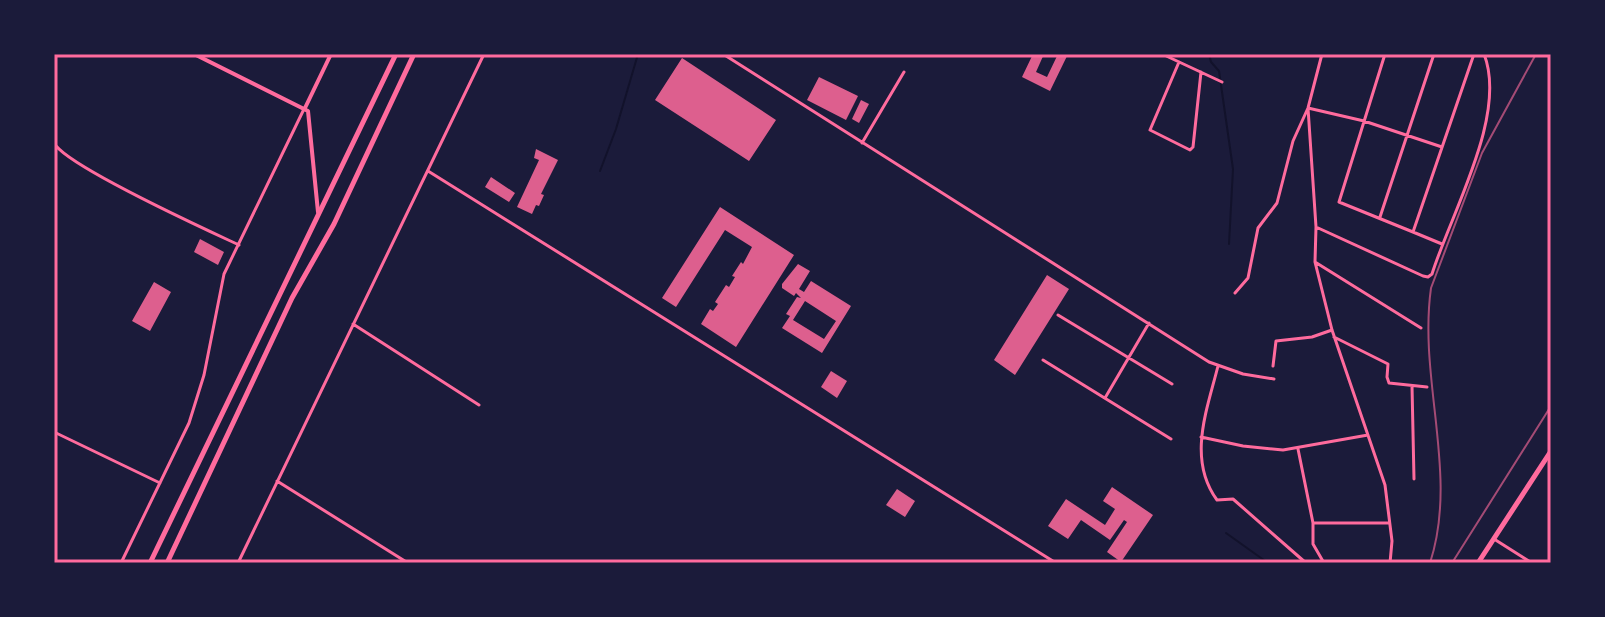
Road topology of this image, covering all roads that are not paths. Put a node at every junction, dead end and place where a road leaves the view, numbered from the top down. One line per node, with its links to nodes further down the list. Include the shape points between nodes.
1 (194, 54): 17 (street)
2 (331, 54): 17 (street)
3 (396, 54): 27 (main road)
4 (414, 54): 65 (main road)
5 (484, 54): 26 (street)
6 (723, 54): 22 (street)
7 (1162, 54): 13 (street)
8 (1322, 54): 18 (street)
9 (1385, 54): 19 (street)
10 (1434, 54): 20 (street)
11 (1474, 54): 23 (street)
12 (1484, 54): 31 (street, via 1492,86 1490,104)
13 (1179, 62): 15 (street); 15 (street, via 1150,130 1190,150)
14 (904, 72): 22 (street)
15 (1201, 72): 16 (street)
16 (1222, 82)
17 (305, 108): 27 (street); 32 (street)
18 (1308, 108): 19 (street); 29 (street); 34 (street, via 1293,141 1277,203 1256,233 1248,278)
19 (1364, 121): 20 (street); 28 (street, via 1339,202)
20 (1407, 136): 23 (street); 28 (street)
21 (54, 143): 24 (street)
22 (862, 143): 36 (street)
23 (1442, 147): 30 (street)
24 (58, 150): 25 (street); 32 (street)
25 (54, 155)
26 (428, 171): 37 (street); 68 (street)
27 (319, 215): 64 (main road)
28 (1379, 218): 30 (street)
29 (1316, 227): 31 (street, via 1428,277); 33 (street)
30 (1413, 232): 31 (street)
31 (1442, 244)
32 (239, 245): 59 (street, via 224,274 189,423)
33 (1315, 262): 38 (street); 39 (street)
34 (1235, 293)
35 (1058, 315): 41 (street)
36 (1149, 323): 41 (street); 43 (street)
37 (353, 324): 50 (street); 58 (street)
38 (1421, 328)
39 (1332, 330): 40 (street); 44 (street, via 1276,341)
40 (1334, 337): 47 (street, via 1388,364 1389,383); 52 (street)
41 (1129, 358): 46 (street); 49 (street)
42 (1043, 360): 49 (street)
43 (1218, 366): 45 (street); 53 (street)
44 (1273, 366)
45 (1274, 379)
46 (1172, 384)
47 (1412, 386): 48 (street); 57 (street)
48 (1427, 387)
49 (1105, 398): 54 (street)
50 (479, 405)
51 (54, 432): 59 (street)
52 (1368, 435): 55 (street); 61 (street)
53 (1201, 437): 55 (street, via 1271,451); 69 (street, via 1202,468 1215,498 1233,499)
54 (1171, 439)
55 (1298, 449): 60 (street)
56 (1550, 456): 62 (main road)
57 (1414, 479)
58 (277, 481): 66 (street); 67 (street)
59 (160, 483): 63 (street)
60 (1313, 523): 61 (street); 70 (street, via 1313,544)
61 (1391, 523): 71 (street)
62 (1494, 539): 72 (main road); 73 (street)
63 (121, 563)
64 (150, 563)
65 (167, 563)
66 (238, 563)
67 (408, 563)
68 (1056, 563)
69 (1306, 563)
70 (1324, 563)
71 (1390, 563)
72 (1478, 563)
73 (1532, 563)

